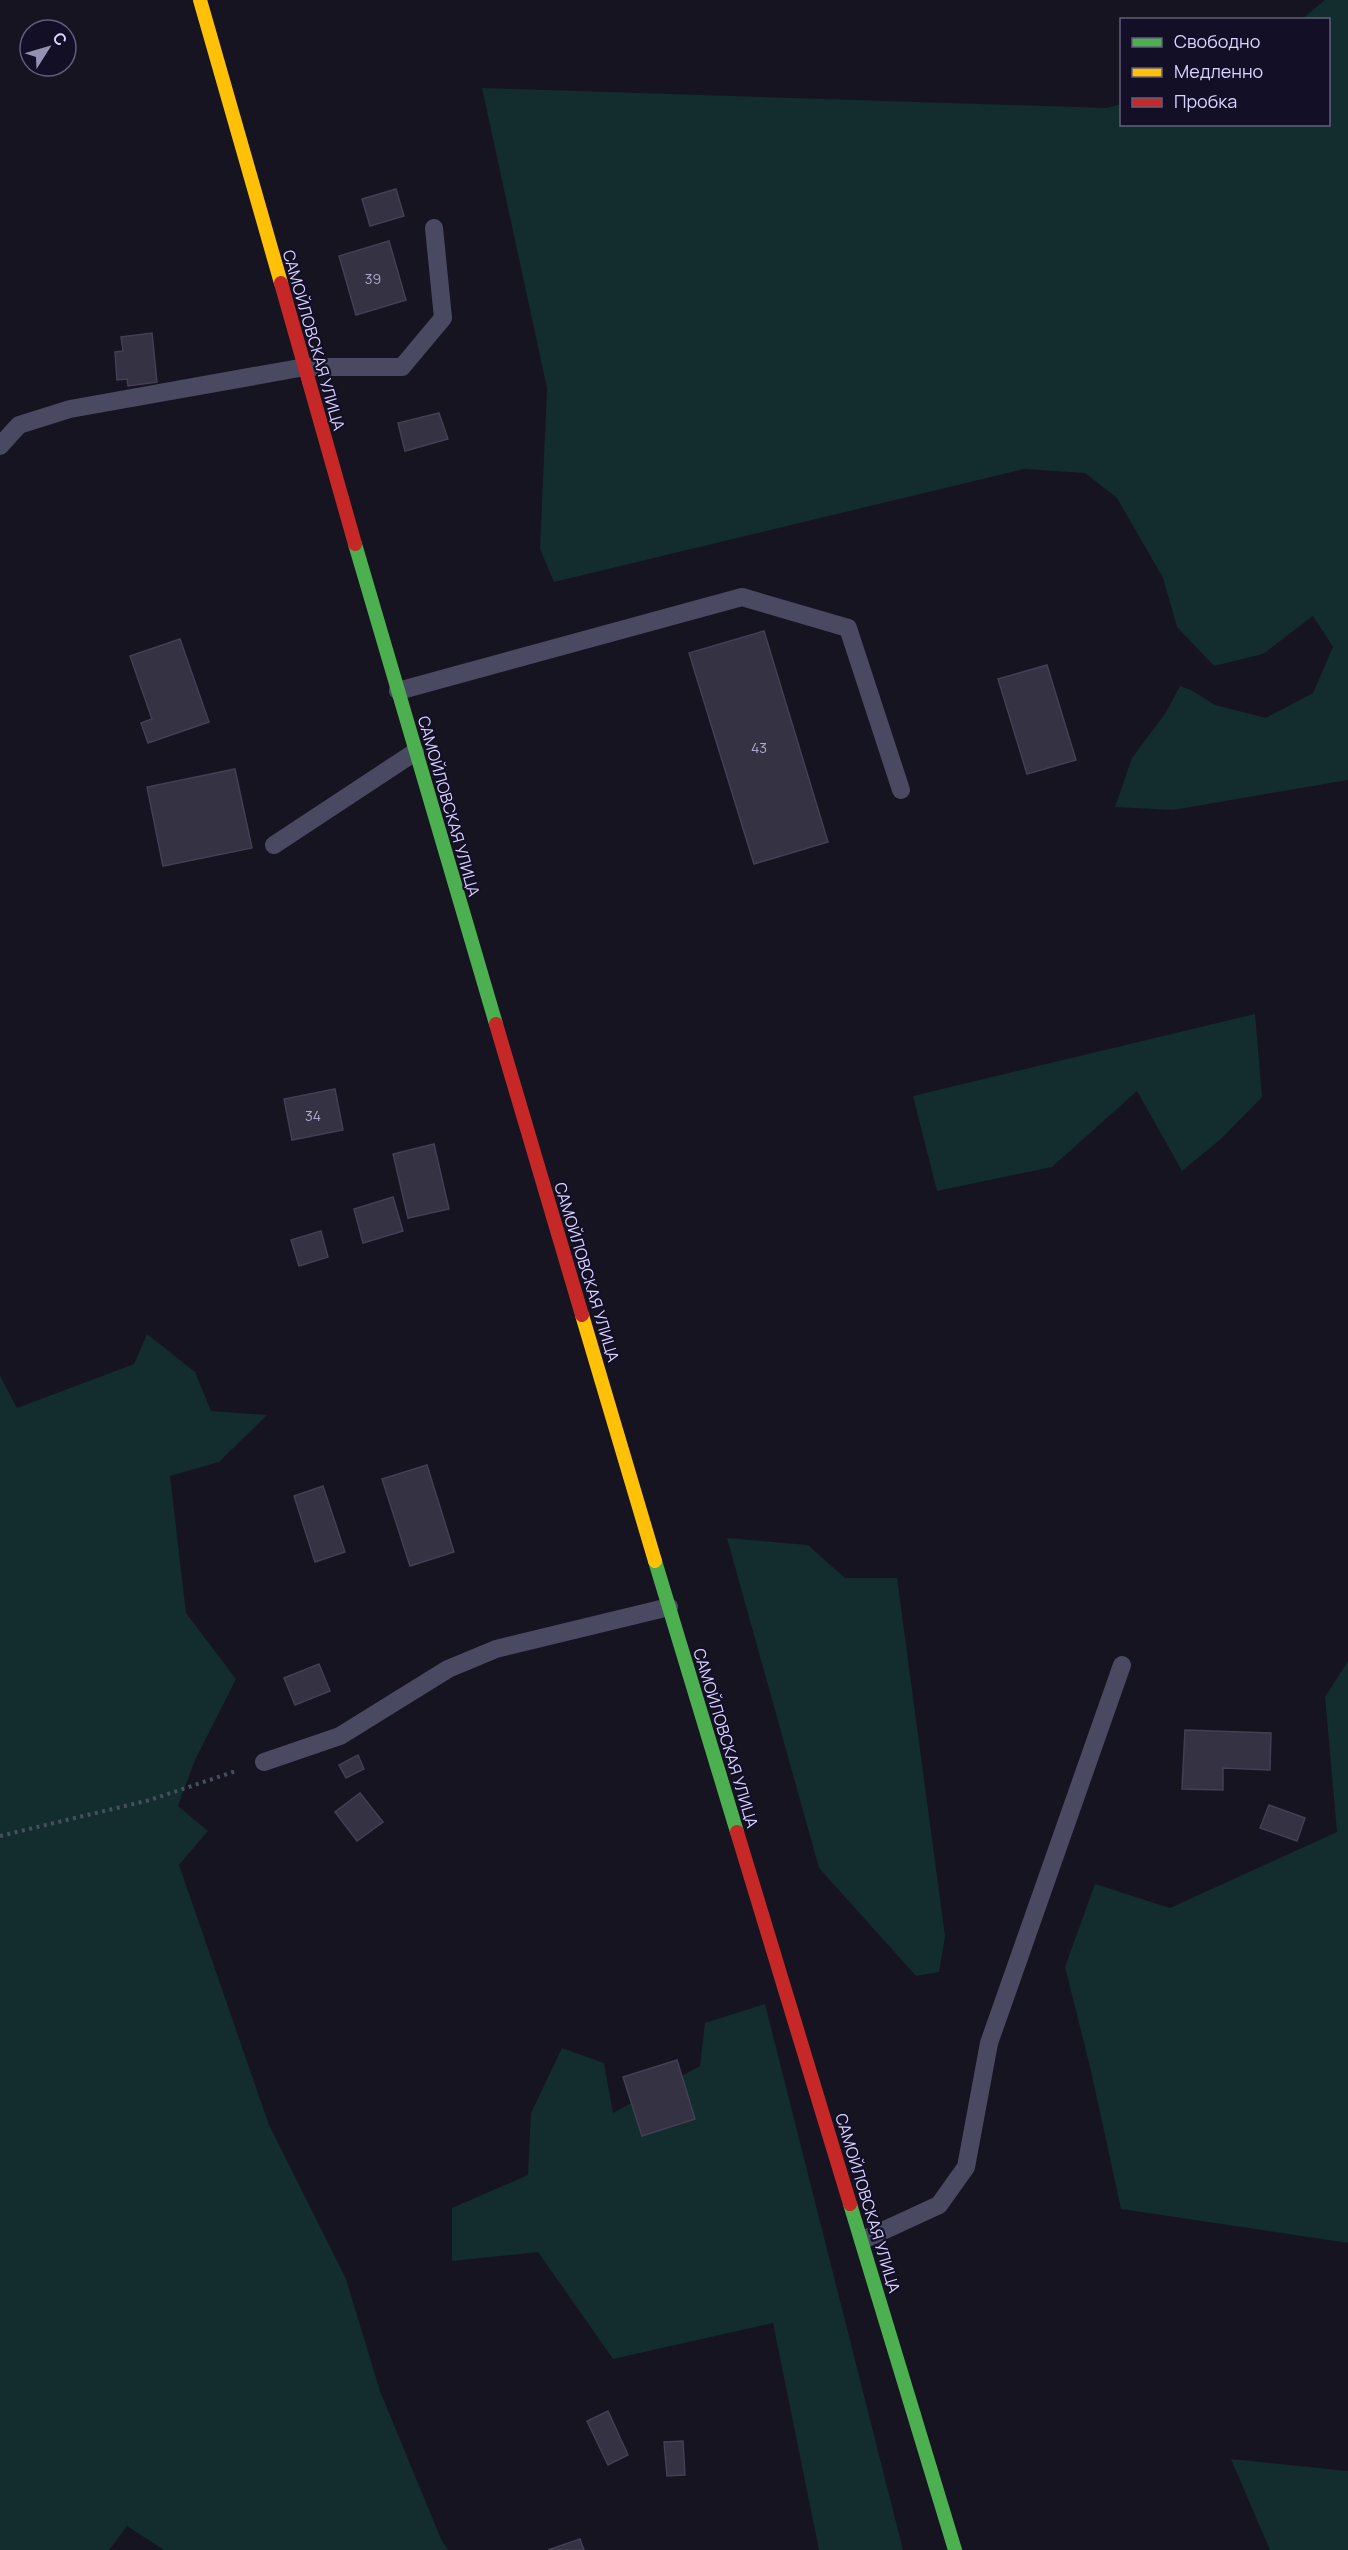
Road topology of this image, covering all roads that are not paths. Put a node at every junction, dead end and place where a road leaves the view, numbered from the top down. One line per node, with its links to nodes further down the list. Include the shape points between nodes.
1 (200, 0): 3 (street, САМОЙЛОВСКАЯ УЛИЦА)
2 (434, 228): 3 (lane, via 443,318 402,367)
3 (305, 367): 4 (lane, via 70,409 19,425); 5 (street, САМОЙЛОВСКАЯ УЛИЦА)
4 (0, 446)
5 (398, 691): 6 (street, САМОЙЛОВСКАЯ УЛИЦА); 7 (lane, via 742,597 848,628)
6 (415, 752): 8 (lane); 9 (street, САМОЙЛОВСКАЯ УЛИЦА)
7 (901, 790)
8 (274, 845)
9 (669, 1607): 11 (lane, via 496,1649 448,1669 340,1736); 12 (street, САМОЙЛОВСКАЯ УЛИЦА)
10 (1122, 1665): 12 (lane, via 989,2043 966,2167 939,2205)
11 (264, 1762)
12 (862, 2240): 13 (street, САМОЙЛОВСКАЯ УЛИЦА)
13 (955, 2550)

